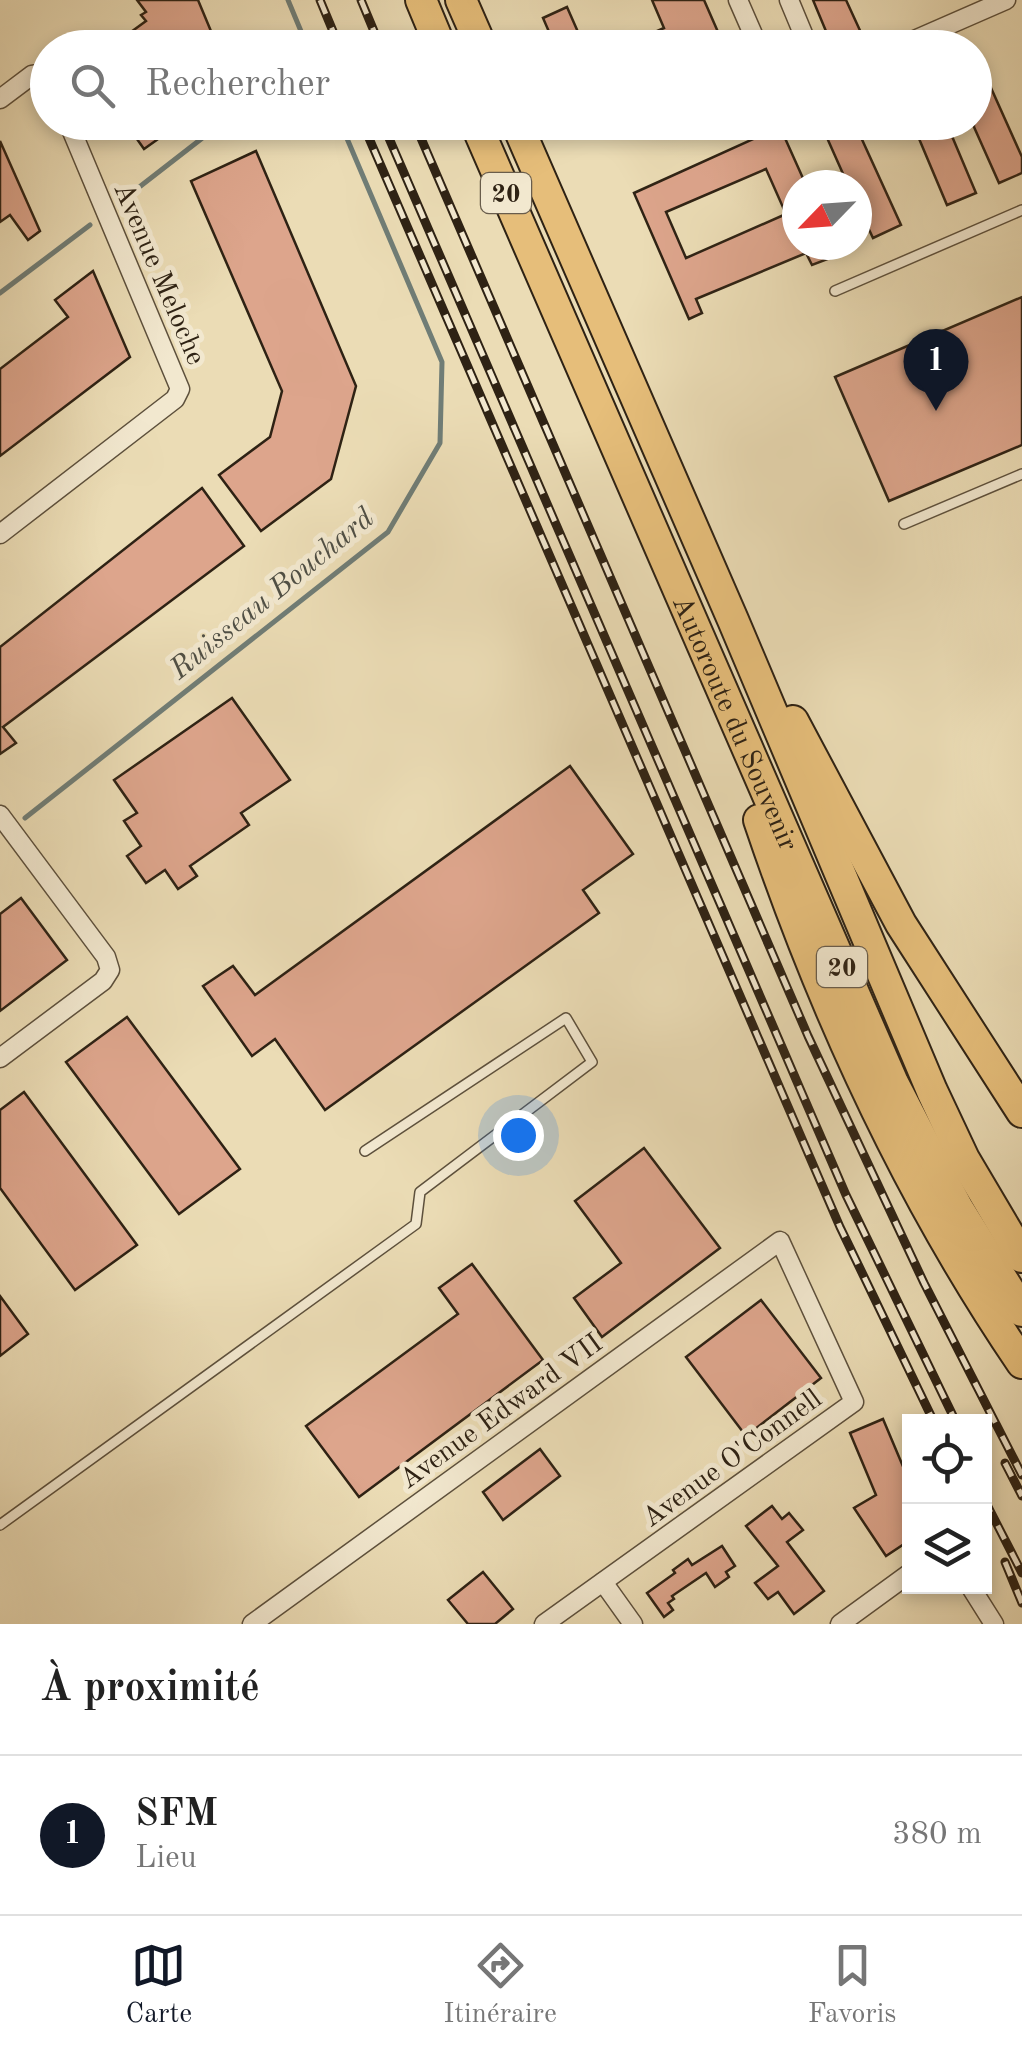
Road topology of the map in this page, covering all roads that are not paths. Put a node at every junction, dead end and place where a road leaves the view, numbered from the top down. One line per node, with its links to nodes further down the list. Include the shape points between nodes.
1 (421, 0): 6 (highway)
2 (462, 0): 7 (highway)
3 (738, 0): 8 (street)
4 (789, 0): 9 (street)
5 (1006, 0): 10 (street)
6 (434, 30)
7 (474, 30)
8 (750, 30)
9 (802, 30)
10 (937, 30)
11 (30, 76): 12 (street)
12 (0, 99)
13 (76, 140): 20 (street, Avenue Meloche, via 180,389)
14 (482, 140): 21 (highway, Autoroute du Souvenir / 20)
15 (524, 140): 22 (highway, Autoroute du Souvenir / 20)
16 (1022, 210): 17 (lane)
17 (834, 291)
18 (1022, 474): 19 (lane)
19 (904, 524)
20 (0, 534)
21 (688, 609): 29 (highway, Autoroute du Souvenir / 20, via 898,1093 948,1192); 30 (highway, via 786,899 863,1077 945,1241)
22 (733, 620): 25 (highway, via 816,760 900,924); 28 (highway, Autoroute du Souvenir / 20, via 932,1092)
23 (0, 815): 24 (street, via 110,970)
24 (0, 1058)
25 (1022, 1111)
26 (365, 1152): 31 (lane, via 566,1018 592,1062 420,1192 416,1224)
27 (780, 1242): 33 (street, Avenue O'Connell, via 854,1402); 35 (street, Avenue Edward VII)
28 (1022, 1257)
29 (1022, 1311)
30 (1022, 1363)
31 (0, 1525)
32 (902, 1579): 38 (street)
33 (603, 1582): 36 (street, Avenue O'Connell); 37 (street)
34 (975, 1594): 39 (street)
35 (252, 1624)
36 (544, 1624)
37 (633, 1624)
38 (840, 1624)
39 (994, 1624)

